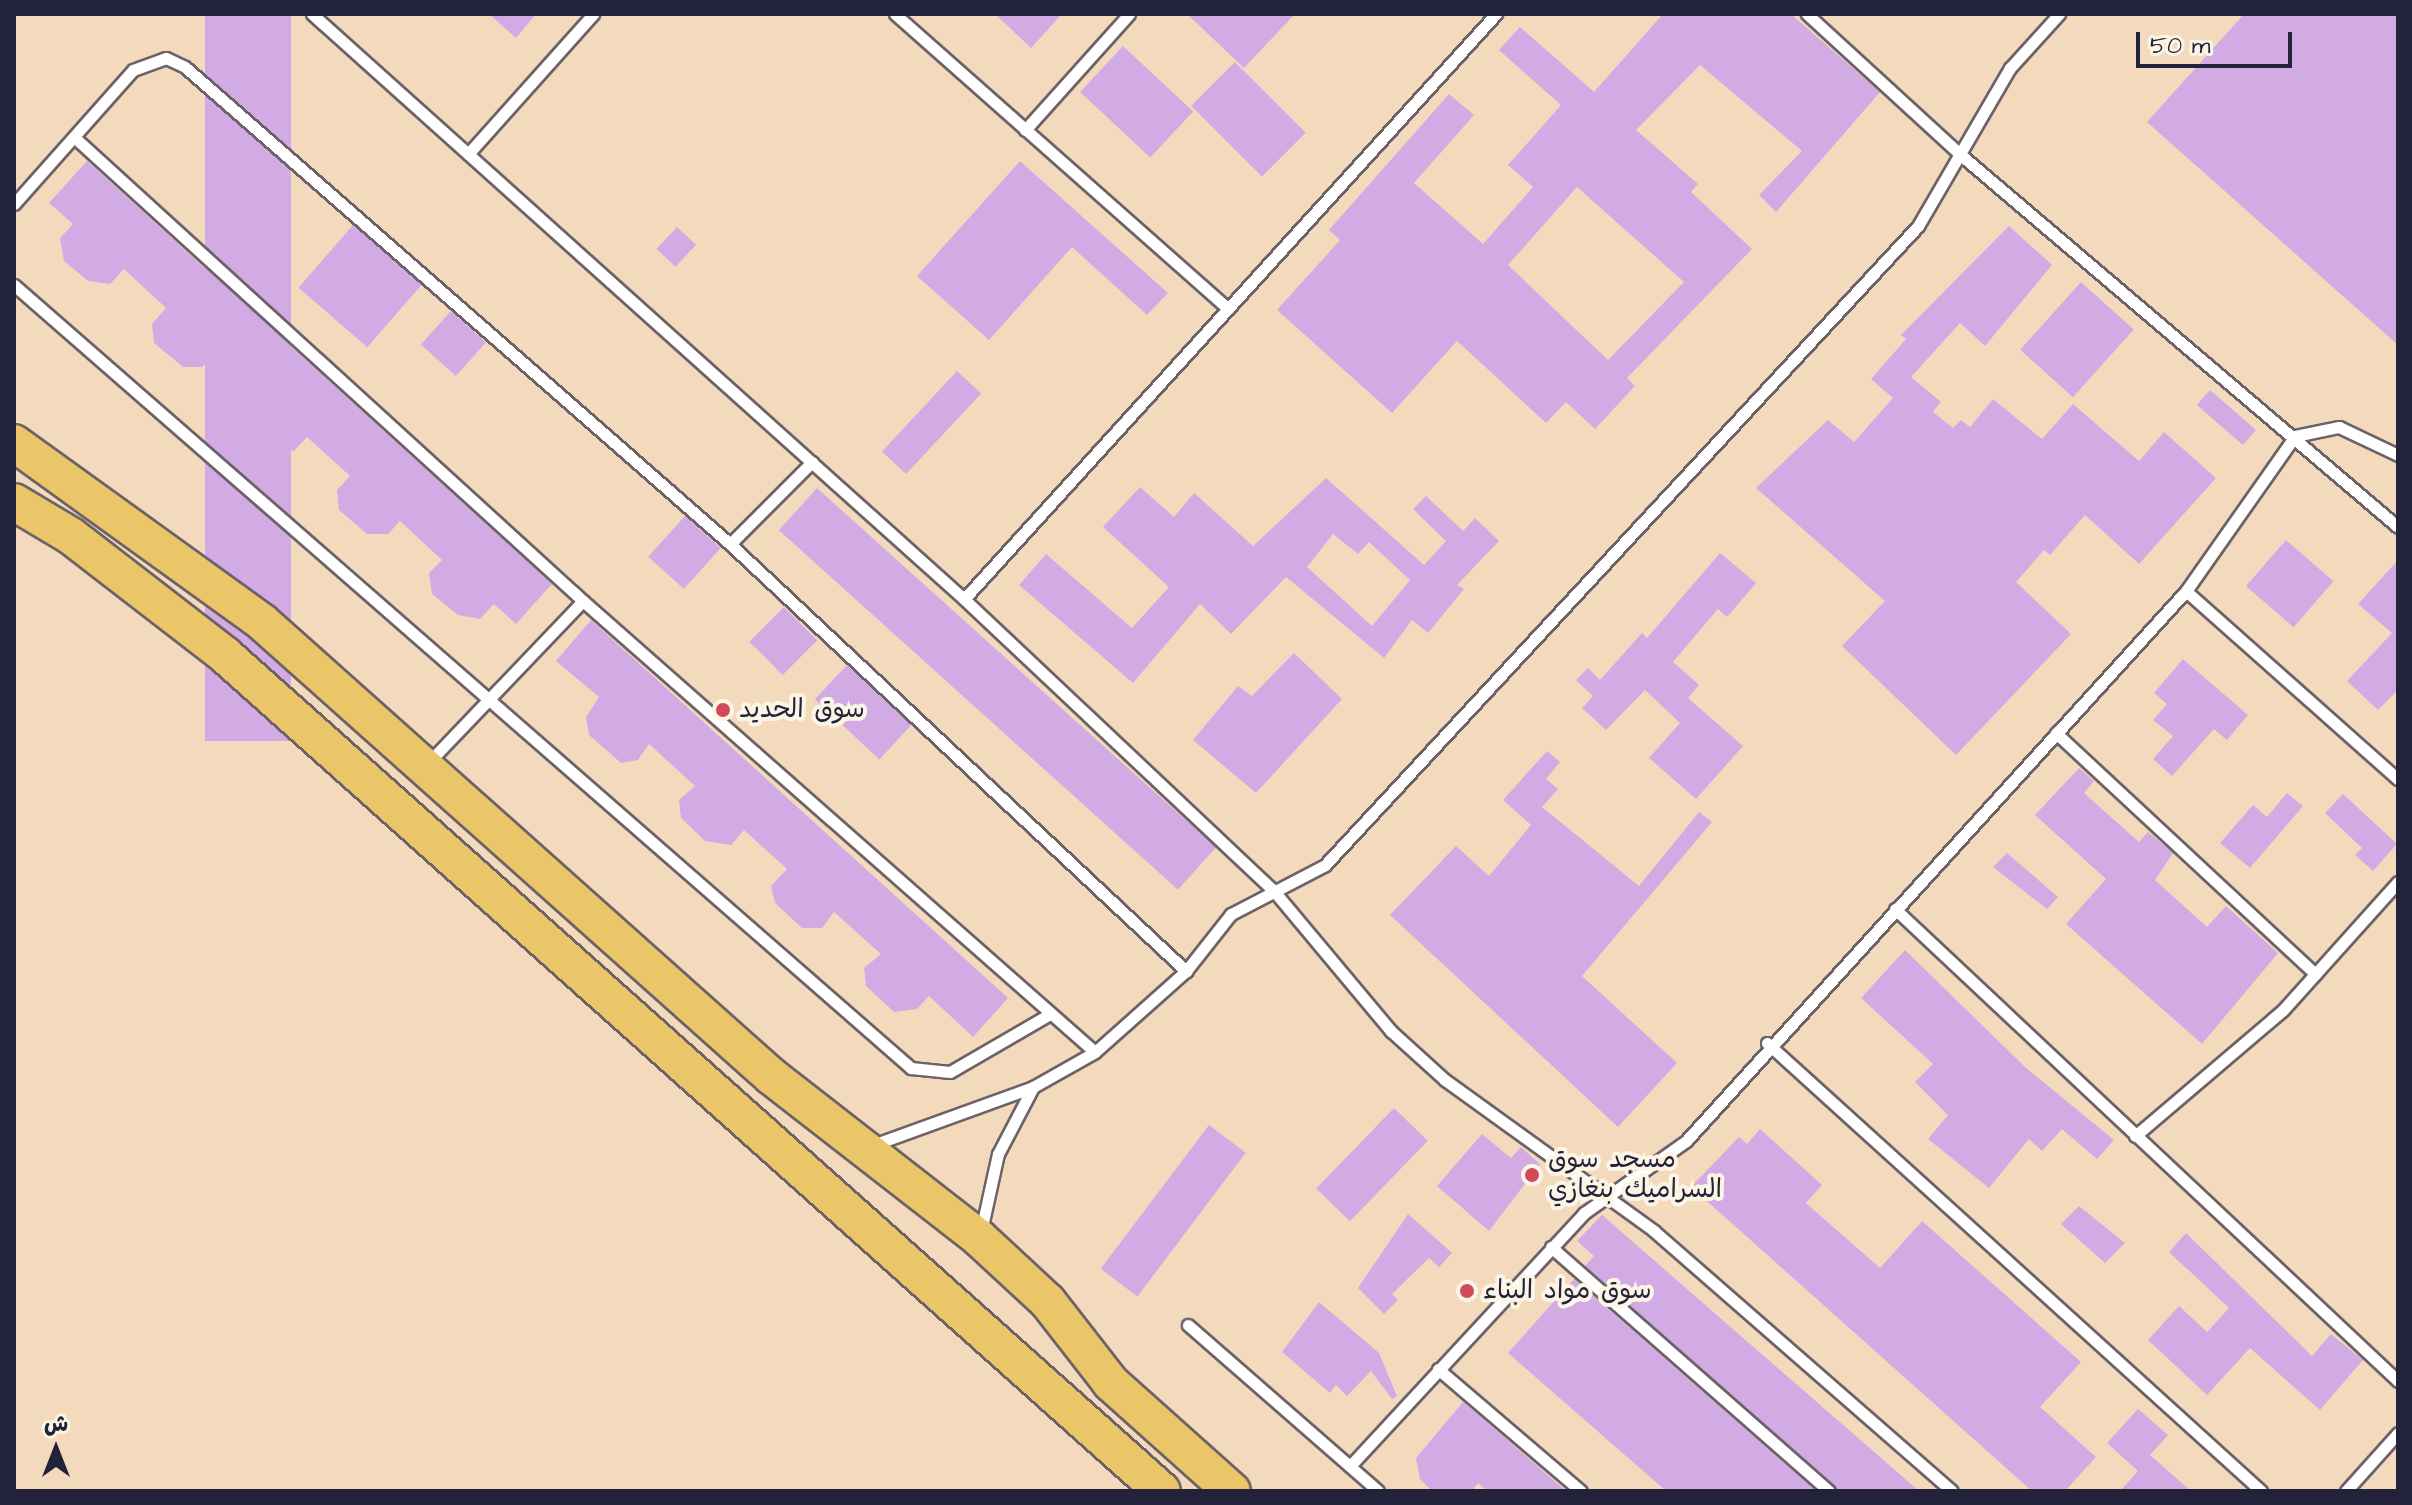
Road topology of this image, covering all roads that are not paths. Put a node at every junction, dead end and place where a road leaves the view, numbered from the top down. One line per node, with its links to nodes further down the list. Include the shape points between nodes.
1 (312, 14): 10 (lane)
2 (593, 14): 10 (lane)
3 (895, 14): 8 (lane)
4 (1129, 14): 8 (lane)
5 (1496, 14): 14 (lane)
6 (1807, 14): 11 (lane)
7 (2059, 14): 11 (lane, via 2010,68)
8 (1025, 130): 14 (lane)
9 (74, 137): 12 (lane); 21 (lane, via 147,60 185,67); 24 (lane)
10 (468, 154): 18 (lane)
11 (1962, 156): 15 (lane); 30 (lane, via 1918,226 1325,865)
12 (14, 204)
13 (14, 285): 25 (lane)
14 (1228, 309): 23 (lane)
15 (2295, 436): 17 (lane, via 2339,427); 20 (lane); 22 (lane)
16 (14, 443): 27 (main road, via 196,569)
17 (2398, 455)
18 (812, 462): 21 (lane); 23 (lane)
19 (14, 502): 48 (main road, via 71,536 226,656)
20 (2398, 527)
21 (730, 544): 32 (lane)
22 (2186, 591): 26 (lane); 28 (lane)
23 (964, 599): 30 (lane)
24 (583, 601): 25 (lane); 34 (lane)
25 (484, 701): 27 (lane); 34 (lane, via 911,1068 950,1072)
26 (2056, 733): 31 (lane); 33 (lane)
27 (425, 767): 39 (main road)
28 (2398, 779)
29 (2398, 882): 33 (lane)
30 (1273, 890): 32 (lane, via 1231,914); 40 (lane, via 1391,1031 1434,1070)
31 (1895, 909): 35 (lane); 38 (lane)
32 (1186, 971): 36 (lane)
33 (2315, 974): 38 (lane, via 2238,1053)
34 (1050, 1014): 36 (lane)
35 (1767, 1043): 40 (lane, via 1686,1141); 54 (lane)
36 (1095, 1052): 37 (lane)
37 (1033, 1087): 39 (lane, via 921,1133); 41 (lane, via 998,1154)
38 (2135, 1136): 45 (lane)
39 (858, 1149): 41 (main road)
40 (1606, 1194): 42 (lane); 53 (lane)
41 (979, 1238): 49 (main road, via 1048,1302 1124,1395)
42 (1551, 1247): 44 (lane); 52 (lane)
43 (1188, 1325): 47 (lane)
44 (1438, 1369): 47 (lane); 51 (lane)
45 (2398, 1381)
46 (2398, 1433): 55 (lane)
47 (1350, 1466): 50 (lane)
48 (1162, 1491)
49 (1232, 1491)
50 (1378, 1491)
51 (1581, 1491)
52 (1829, 1491)
53 (1952, 1491)
54 (2261, 1491)
55 (2346, 1491)

